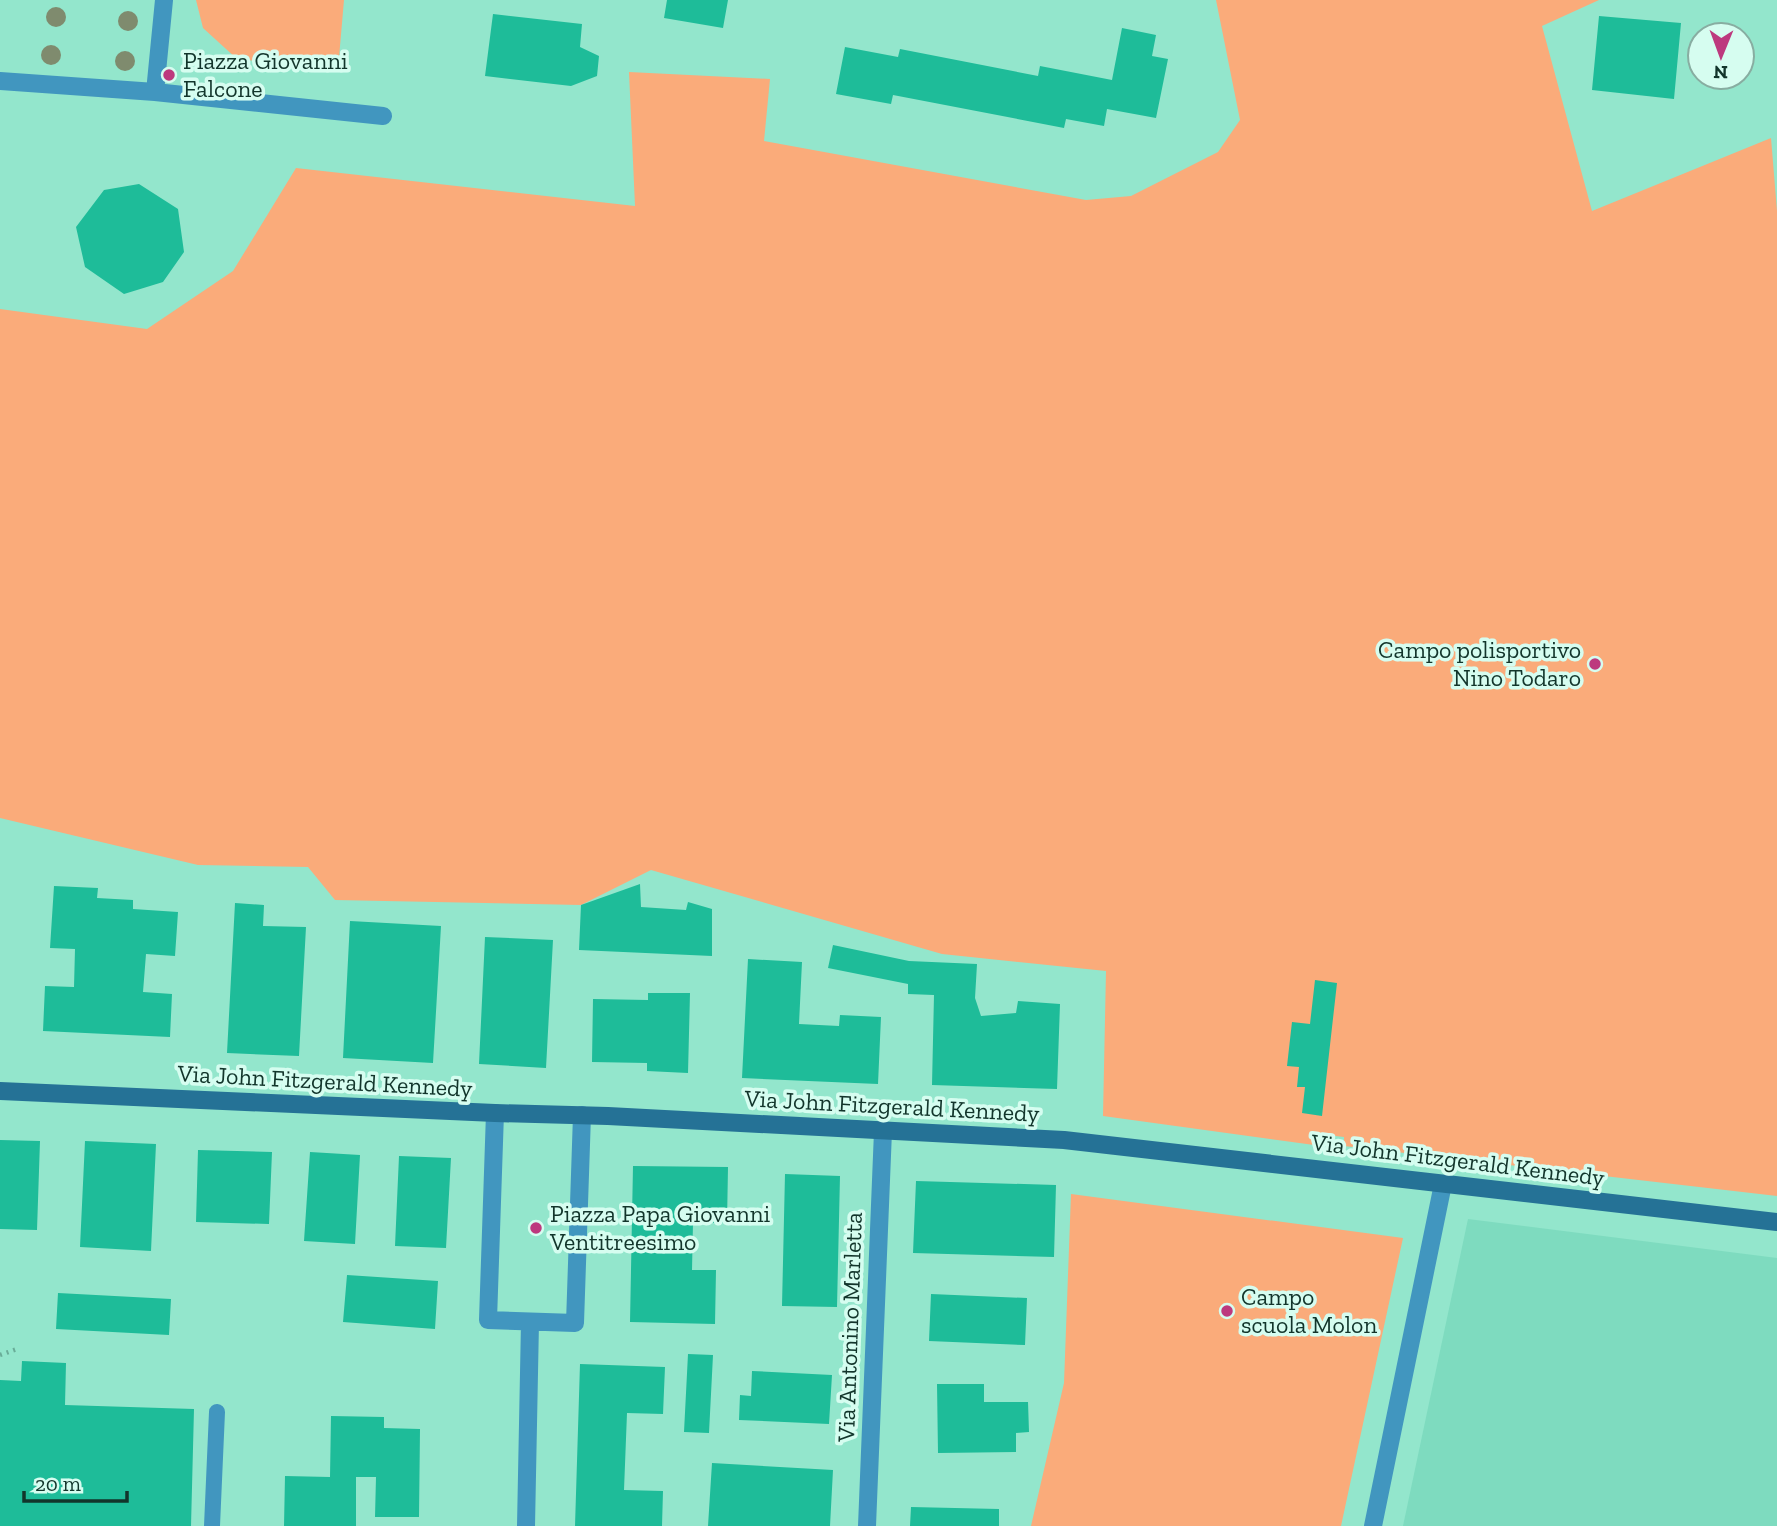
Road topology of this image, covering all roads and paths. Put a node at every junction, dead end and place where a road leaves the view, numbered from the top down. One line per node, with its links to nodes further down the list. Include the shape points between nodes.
1 (164, 0): 3 (street)
2 (0, 81): 3 (street)
3 (155, 92): 4 (street)
4 (383, 116)
5 (0, 1091): 6 (street, Via John Fitzgerald Kennedy)
6 (495, 1113): 7 (street, Via John Fitzgerald Kennedy); 11 (street, via 488,1320)
7 (582, 1115): 8 (street, Via John Fitzgerald Kennedy); 11 (street, via 575,1323)
8 (883, 1131): 9 (street, Via John Fitzgerald Kennedy, via 1074,1141); 17 (street, Via Antonino Marletta)
9 (1443, 1184): 10 (street, Via John Fitzgerald Kennedy); 18 (street)
10 (1777, 1222)
11 (530, 1322): 16 (street)
12 (17, 1349): 13 (path)
13 (0, 1355)
14 (217, 1412): 15 (lane)
15 (212, 1526)
16 (526, 1526)
17 (867, 1526)
18 (1373, 1526)

